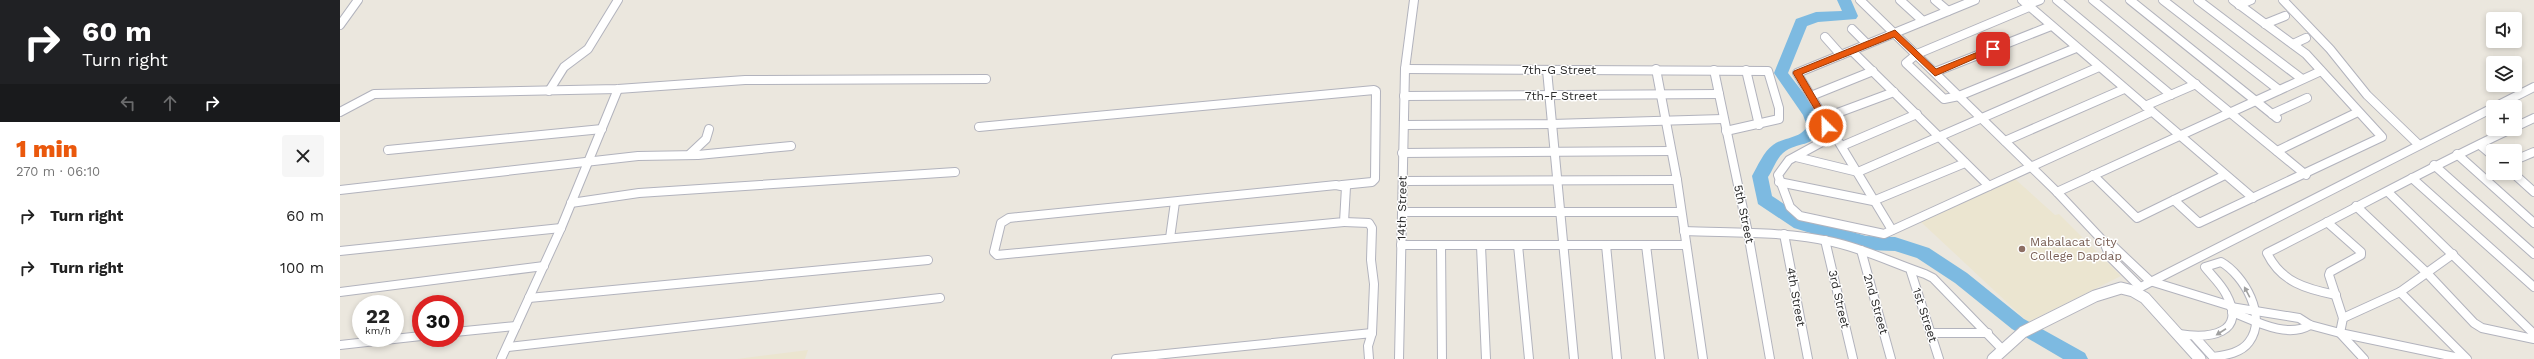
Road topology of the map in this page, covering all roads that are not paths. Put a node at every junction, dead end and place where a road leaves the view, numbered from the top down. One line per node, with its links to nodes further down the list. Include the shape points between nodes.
1 (358, 0): 22 (street)
2 (618, 0): 50 (street, via 588,49 564,67)
3 (1414, 0): 35 (street, 14th Street)
4 (1860, 0): 25 (street)
5 (1900, 0): 20 (street)
6 (1935, 0): 18 (street)
7 (2040, 0): 17 (street)
8 (2057, 0): 54 (street)
9 (2093, 0): 45 (street)
10 (2130, 0): 60 (street)
11 (2163, 0): 49 (street)
12 (2198, 0): 44 (street)
13 (2251, 0): 16 (street)
14 (2283, 0): 83 (street, via 2330,49 2367,95)
15 (1972, 1): 18 (street)
16 (2236, 2): 21 (street)
17 (2026, 4): 23 (street); 32 (street)
18 (1948, 11): 20 (street)
19 (2285, 16): 21 (street)
20 (1923, 21): 25 (street)
21 (2265, 24): 29 (street)
22 (340, 25)
23 (2051, 26): 30 (street); 42 (street)
24 (1852, 29): 28 (street)
25 (1895, 33): 28 (street); 32 (street)
26 (1825, 37): 33 (street)
27 (2306, 38): 29 (street)
28 (1867, 44): 31 (street)
29 (2293, 44): 41 (street)
30 (2076, 48): 34 (street); 58 (street)
31 (1852, 50): 33 (street); 40 (street)
32 (1917, 54): 42 (street); 58 (street, via 1906,63 1944,99)
33 (1841, 55): 57 (street, via 1797,73)
34 (2099, 67): 47 (street); 67 (street)
35 (1404, 69): 37 (street, 7th-G Street); 55 (street, 14th Street)
36 (1656, 69): 37 (street, 7th-G Street); 38 (street, 7th-G Street); 53 (street)
37 (1547, 70): 56 (street)
38 (1714, 70): 39 (street, 7th-G Street); 52 (street, 5th Street)
39 (1746, 70): 74 (street); 74 (street, 7th-G Street, via 1769,72 1778,108 1779,119)
40 (1872, 71): 51 (street); 57 (street)
41 (2321, 71): 44 (street); 64 (street)
42 (1935, 72): 58 (street)
43 (986, 79): 48 (street, via 745,80 678,83)
44 (2302, 79): 49 (street)
45 (2196, 84): 54 (street); 63 (street)
46 (2534, 87): 83 (street)
47 (2124, 89): 61 (street); 82 (street)
48 (618, 90): 50 (street); 76 (street)
49 (2279, 90): 60 (street)
50 (549, 91): 62 (street, via 374,94)
51 (1894, 92): 65 (street); 66 (street)
52 (1719, 94): 53 (street, 7th-F Street); 69 (street, 5th Street)
53 (1660, 95): 56 (street, 7th-F Street); 70 (street)
54 (2171, 95): 61 (street)
55 (1404, 96): 56 (street, 7th-F Street); 73 (street, 14th Street)
56 (1549, 96): 71 (street)
57 (1811, 96): 66 (street)
58 (1960, 96): 67 (street)
59 (2307, 98): 60 (street, via 2275,116)
60 (2255, 101): 63 (street)
61 (2148, 109): 79 (street); 101 (street)
62 (340, 112)
63 (2230, 112): 79 (street); 90 (street)
64 (2358, 112): 90 (street); 106 (street, via 2382,137)
65 (1916, 114): 81 (street); 86 (street)
66 (1824, 118): 86 (street); 96 (street, via 1824,138 1812,150)
67 (1982, 118): 81 (street); 82 (street)
68 (2534, 118): 72 (street)
69 (1723, 119): 70 (street); 78 (street, 5th Street)
70 (1665, 121): 71 (street); 89 (street)
71 (1552, 124): 73 (street); 93 (street)
72 (2522, 124)
73 (1404, 125): 92 (street, 14th Street)
74 (1759, 125): 78 (street)
75 (979, 127): 113 (street, via 1374,90 1375,179 1372,182)
76 (602, 129): 87 (street); 98 (street)
77 (709, 129): 94 (street, via 706,139 699,148)
78 (1726, 131): 134 (street, 5th Street)
79 (2179, 135): 104 (street); 105 (street)
80 (2497, 136): 84 (street)
81 (1940, 137): 99 (street); 103 (street)
82 (2005, 141): 101 (street)
83 (2419, 145): 151 (street)
84 (2480, 145): 88 (street); 95 (street)
85 (791, 146): 94 (street, via 729,153)
86 (1842, 146): 103 (street)
87 (388, 150)
88 (2486, 150)
89 (1671, 151): 93 (street); 108 (street)
90 (2277, 151): 106 (street)
91 (2534, 152): 97 (street)
92 (1402, 153): 93 (street); 110 (street, 14th Street)
93 (1556, 153): 111 (street)
94 (689, 154): 98 (street, via 638,156)
95 (2457, 154): 100 (street); 130 (street)
96 (1796, 157): 103 (street); 112 (street, via 1789,160 1778,175)
97 (2522, 157)
98 (589, 162): 115 (street); 123 (street)
99 (1965, 163): 114 (street); 120 (street)
100 (2434, 165): 107 (street); 150 (street)
101 (2031, 166): 114 (street); 117 (street)
102 (955, 172): 123 (street, via 639,193)
103 (1858, 172): 120 (street)
104 (2093, 175): 117 (street); 121 (street, via 2137,218)
105 (2225, 175): 119 (street); 121 (street)
106 (2306, 175): 119 (street)
107 (2412, 178): 118 (street); 160 (street)
108 (1677, 180): 111 (street); 127 (street)
109 (2521, 180): 116 (street)
110 (1403, 181): 111 (street); 125 (street, 14th Street)
111 (1557, 181): 126 (street)
112 (1779, 182): 120 (street); 132 (street, via 1790,207 1800,216 1884,234)
113 (1342, 185): 122 (street); 129 (street, via 1346,187)
114 (1988, 186): 132 (street)
115 (340, 190)
116 (2533, 191)
117 (2057, 192): 138 (street)
118 (2388, 192): 124 (street); 149 (street)
119 (2254, 198): 121 (street, via 2199,223)
120 (1875, 200): 132 (street)
121 (2174, 200)
122 (1175, 202): 136 (street); 136 (street, via 1006,219 1001,223 994,252 997,255)
123 (571, 203): 131 (street)
124 (2356, 206): 128 (street); 158 (street)
125 (1403, 212): 126 (street); 141 (street, 14th Street)
126 (1561, 212): 127 (street); 139 (street)
127 (1681, 212): 133 (street)
128 (2327, 222): 164 (street, via 2361,252 2361,255 2330,272); 164 (street, via 2267,253 2269,259 2284,275 2300,288)
129 (1344, 223): 136 (street); 174 (street, via 1361,221 1369,223 1372,228)
130 (2534, 223)
131 (561, 228): 148 (street); 154 (street)
132 (1892, 230)
133 (1684, 231): 134 (street); 145 (street)
134 (1748, 233): 135 (street); 197 (street, 5th Street)
135 (1784, 234): 137 (street); 198 (street, 4th Street)
136 (1170, 238)
137 (1825, 240): 147 (street); 199 (street, 3rd Street)
138 (2104, 242): 153 (street, via 2114,247); 155 (street, via 2110,257)
139 (1564, 244): 143 (street); 144 (street); 193 (street)
140 (1646, 244): 144 (street); 145 (street); 195 (street)
141 (1401, 245): 142 (street); 189 (street, 14th Street)
142 (1441, 245): 146 (street); 190 (street)
143 (1518, 245): 146 (street); 192 (street)
144 (1606, 245): 194 (street)
145 (1686, 245): 196 (street)
146 (1481, 246): 191 (street)
147 (1861, 250): 157 (street); 200 (street, 2nd Street)
148 (340, 251)
149 (2453, 254): 158 (street); 179 (street)
150 (2534, 254)
151 (2197, 258): 156 (street); 159 (street)
152 (928, 260): 165 (street)
153 (2130, 262): 155 (street); 159 (street)
154 (544, 266): 162 (street); 165 (street)
155 (2120, 266): 161 (street)
156 (2205, 267): 167 (street, via 2223,289); 168 (street, one-way to 156, via 2240,279 2225,264 2218,262)
157 (1911, 272): 175 (street, 1st Street); 176 (street, via 1924,273 1933,278)
158 (2426, 272): 163 (street); 182 (street, via 2474,323 2482,328)
159 (2150, 282): 161 (street); 167 (street)
160 (2534, 287)
161 (2132, 288): 178 (main road); 185 (main road, via 2096,296 2023,332)
162 (340, 292)
163 (2400, 292): 169 (street); 205 (street)
164 (2336, 295): 169 (street)
165 (529, 298): 172 (street)
166 (940, 298): 184 (street)
167 (2231, 308): 168 (street); 170 (street); 181 (street, one-way to 181, via 2232,320 2226,331 2214,336)
168 (2257, 311): 170 (street); 171 (street, via 2298,318)
169 (2343, 318): 177 (street)
170 (2257, 321): 171 (street, via 2288,330 2302,331); 181 (street, via 2248,346 2229,356 2209,356)
171 (2310, 325): 177 (street)
172 (516, 326): 173 (street); 184 (street)
173 (464, 331)
174 (1372, 333): 187 (street); 188 (street, via 1368,346)
175 (1932, 333): 176 (street); 201 (street, 1st Street)
176 (1988, 333): 185 (street)
177 (2340, 333): 204 (street); 205 (street)
178 (2179, 334): 181 (street); 203 (main road)
179 (2534, 334)
180 (412, 337): 183 (street)
181 (2195, 337)
182 (2534, 338)
183 (340, 345)
184 (508, 347): 186 (street)
185 (2002, 348): 202 (main road)
186 (501, 359)
187 (1116, 359)
188 (1369, 359)
189 (1399, 359)
190 (1442, 359)
191 (1486, 359)
192 (1529, 359)
193 (1574, 359)
194 (1617, 359)
195 (1660, 359)
196 (1703, 359)
197 (1770, 359)
198 (1808, 359)
199 (1853, 359)
200 (1891, 359)
201 (1939, 359)
202 (1993, 359)
203 (2200, 359)
204 (2364, 359)
205 (2465, 359)

